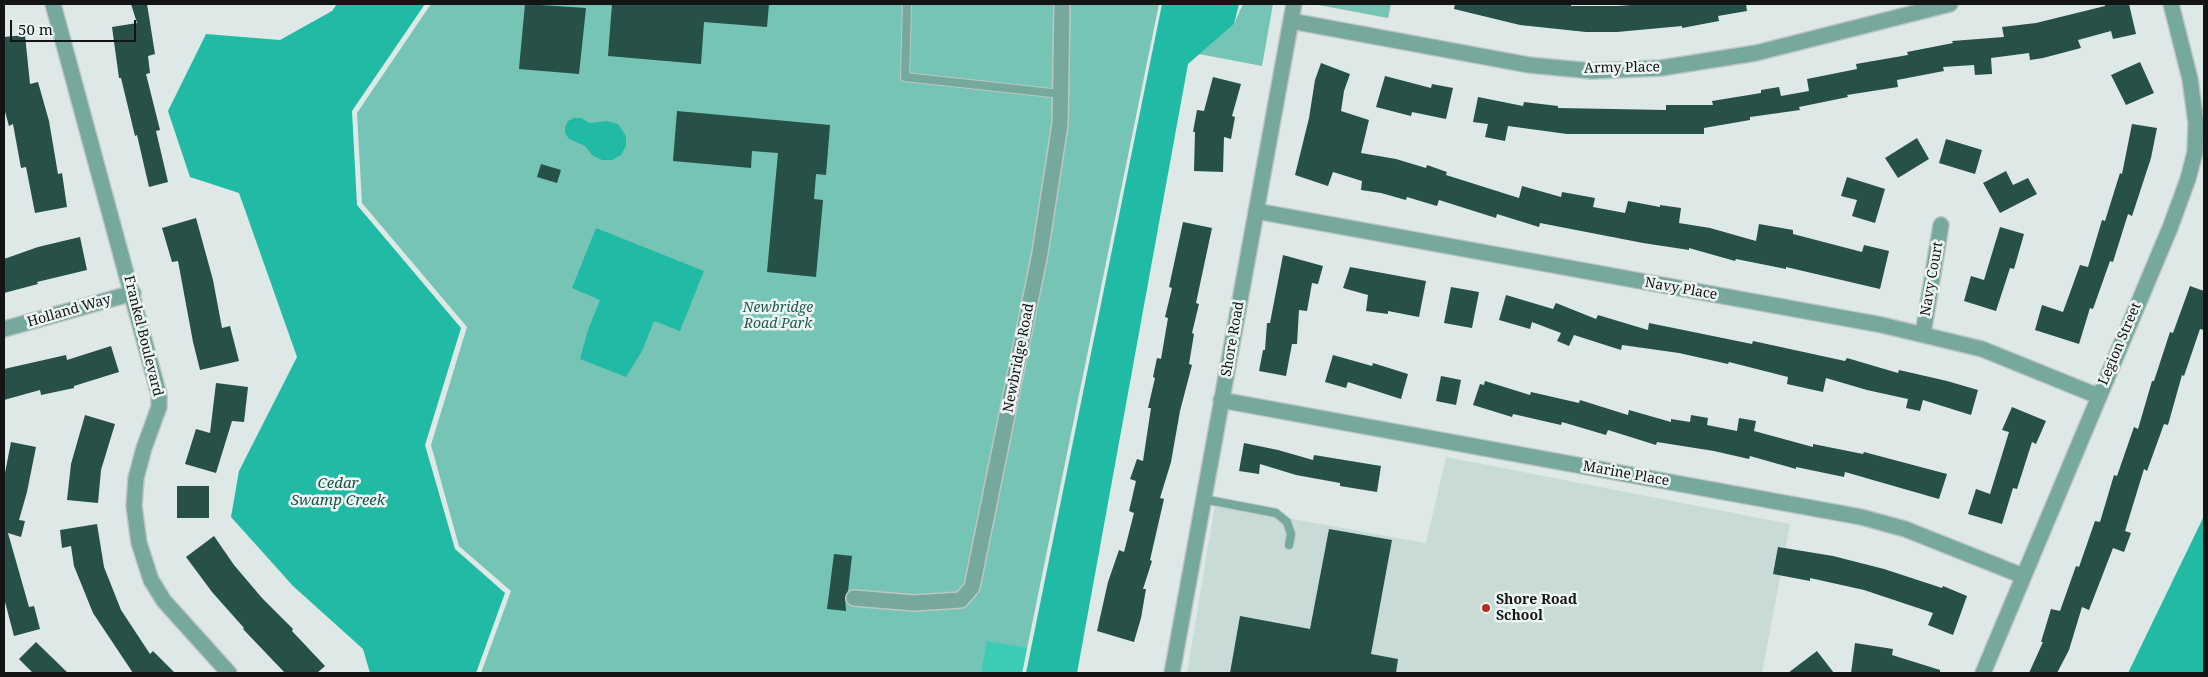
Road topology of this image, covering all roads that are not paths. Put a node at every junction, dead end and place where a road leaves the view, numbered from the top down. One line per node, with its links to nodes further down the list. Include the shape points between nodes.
1 (53, 4): 11 (street, Frankel Boulevard)
2 (908, 4): 8 (lane, via 905,77)
3 (1062, 4): 8 (street, Newbridge Road)
4 (1294, 4): 7 (street, Shore Road)
5 (1950, 4): 7 (street, Army Place, via 1756,52 1661,68 1602,70 1529,65)
6 (2171, 4): 14 (street, Legion Street, via 2190,79 2196,123 2195,152 2170,228)
7 (1291, 21): 9 (street, Shore Road)
8 (1061, 94): 19 (street, Newbridge Road, via 1060,124 1040,253 972,587 961,600 914,603)
9 (1256, 211): 13 (street, Navy Place); 15 (street, Shore Road)
10 (1941, 225): 13 (street, Navy Court)
11 (133, 293): 12 (street, Holland Way); 20 (street, Frankel Boulevard, via 159,394 159,407 136,478 134,506 139,543 151,580 164,601)
12 (4, 329)
13 (1923, 334): 14 (street, Navy Place, via 1982,349)
14 (2098, 396): 18 (street, Legion Street)
15 (1221, 400): 16 (street, Shore Road); 18 (street, Marine Place, via 1861,517 1905,529)
16 (1203, 499): 17 (lane, via 1276,513 1287,522); 21 (street, Shore Road)
17 (1289, 545)
18 (2023, 576): 22 (street, Legion Street)
19 (854, 598)
20 (229, 673)
21 (1172, 673)
22 (1983, 673)

